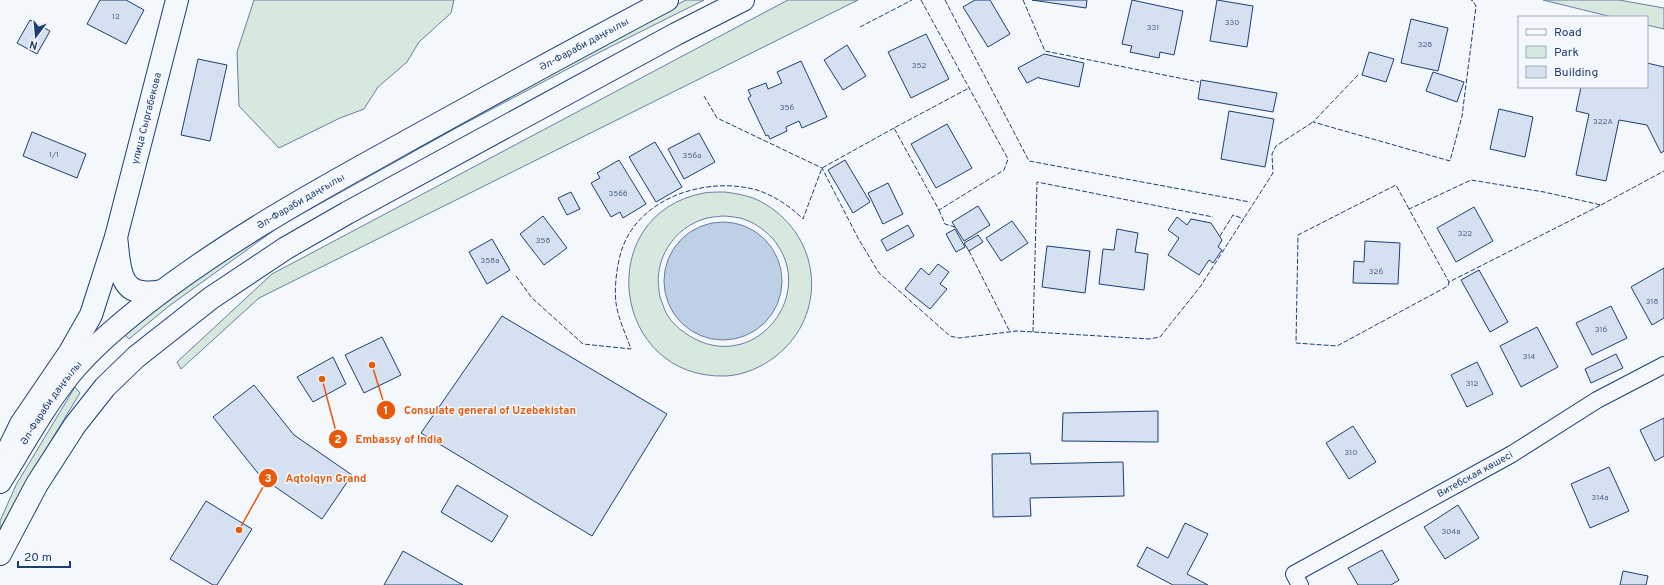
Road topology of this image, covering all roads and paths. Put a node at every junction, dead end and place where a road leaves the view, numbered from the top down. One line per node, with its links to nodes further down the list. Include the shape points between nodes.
1 (177, 0): 4 (main road, улица Сыргабекова)
2 (667, 0): 5 (main road, Әл-Фараби даңғылы, via 291,206 222,248)
3 (744, 0): 9 (main road, via 676,34 347,213 286,248 218,293 136,357 105,387 75,425 46,471)
4 (116, 237): 5 (main road, via 123,281 141,293); 7 (main road, улица Сыргабекова, via 91,315 70,352 21,424)
5 (162, 291): 8 (main road, Әл-Фараби даңғылы, via 99,344 71,372)
6 (1664, 365): 10 (street, Витебская көшесі, via 1597,400 1512,454 1294,574)
7 (0, 467)
8 (0, 482)
9 (0, 554)
10 (1300, 585)

